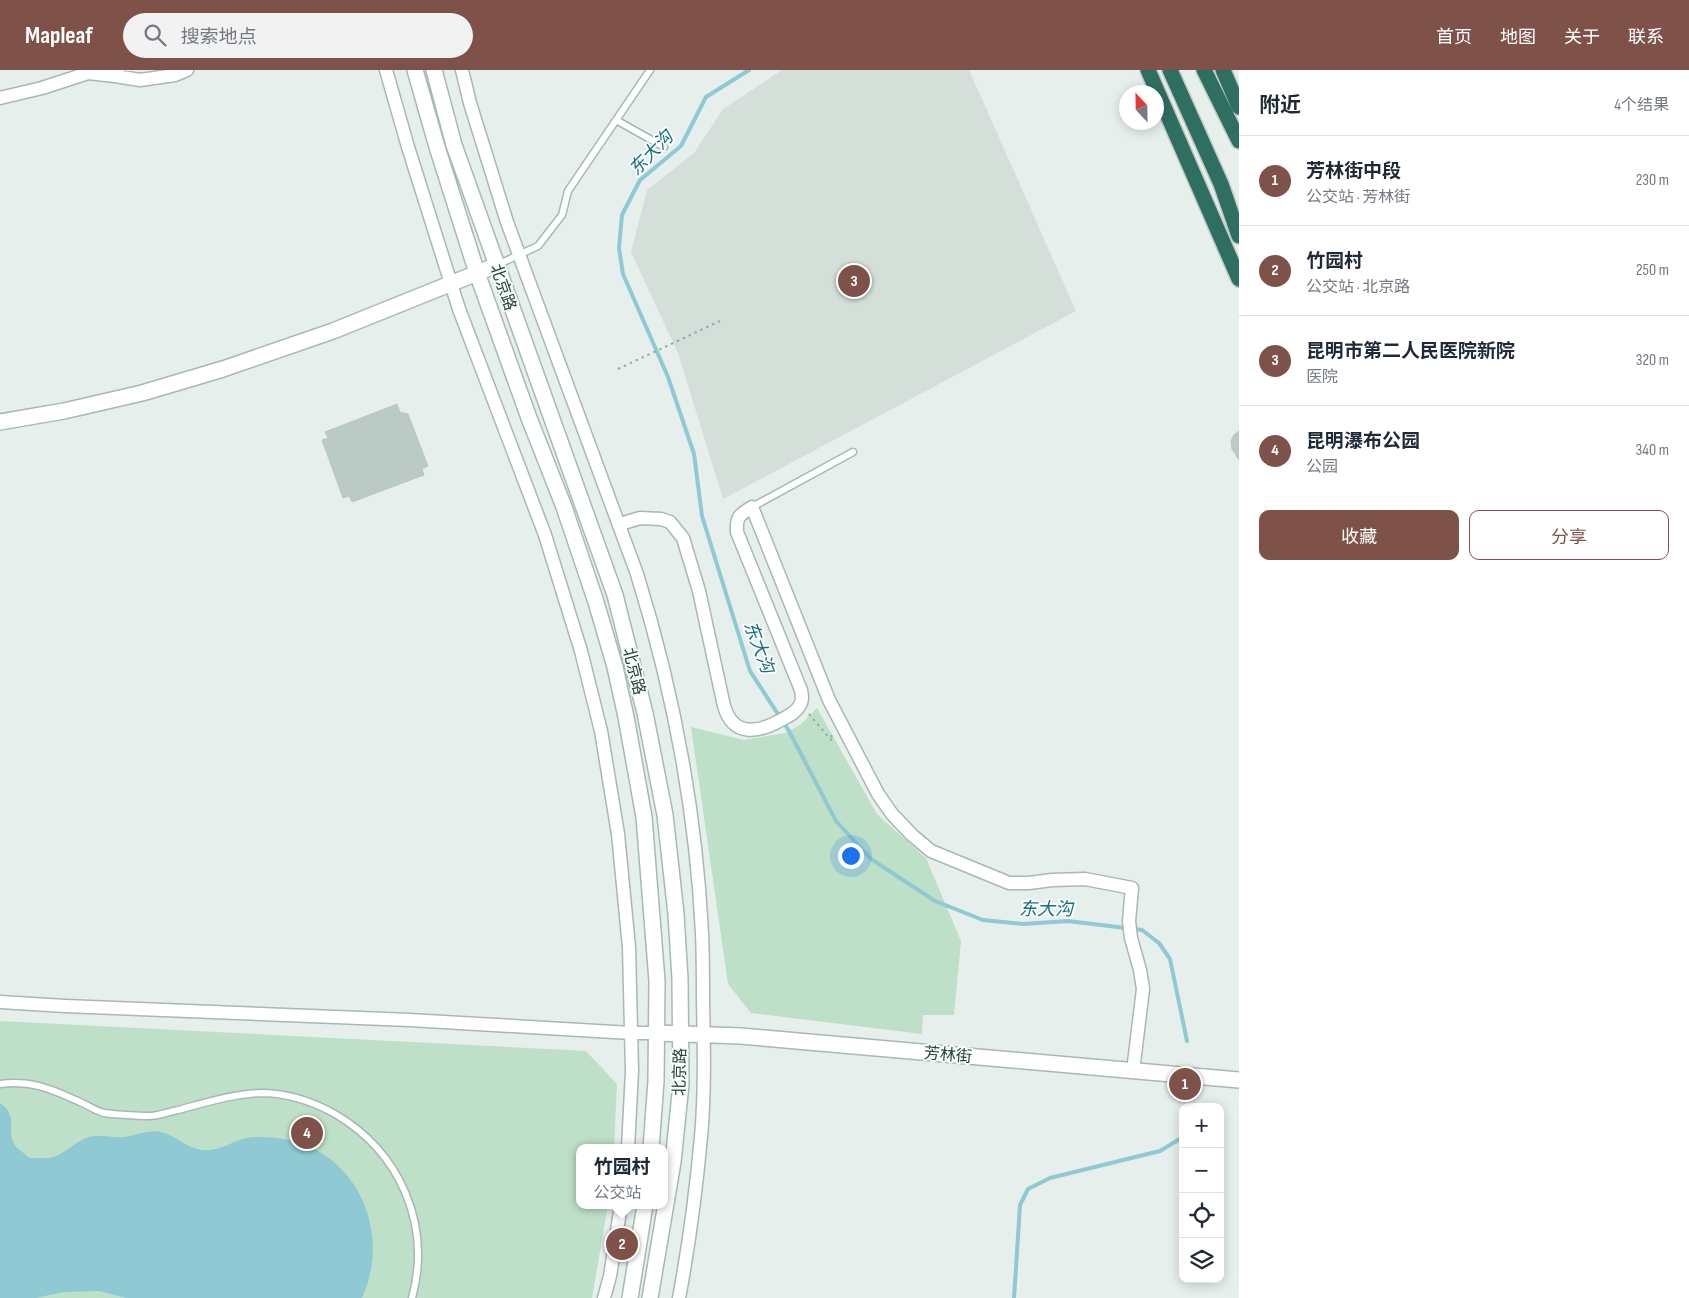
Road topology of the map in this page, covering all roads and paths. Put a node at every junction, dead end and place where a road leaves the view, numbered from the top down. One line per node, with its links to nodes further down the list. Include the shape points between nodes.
1 (187, 70): 11 (street, via 140,80)
2 (386, 70): 22 (street)
3 (415, 70): 20 (main road, 北京路)
4 (434, 70): 19 (main road, 北京路, via 454,145)
5 (462, 70): 18 (street, via 487,160)
6 (650, 70): 14 (lane)
7 (1148, 70): 21 (highway)
8 (1170, 70): 17 (highway, via 1221,184)
9 (1204, 70): 15 (highway)
10 (1222, 70): 13 (highway)
11 (117, 73): 12 (street, via 88,73)
12 (0, 98)
13 (1239, 107)
14 (616, 120): 16 (lane); 18 (lane, via 568,191 562,215 538,246)
15 (1239, 141)
16 (664, 147)
17 (1239, 236)
18 (520, 255): 19 (lane); 28 (street)
19 (496, 265): 20 (main road); 34 (main road, 北京路, via 615,595 646,713 665,815 676,914)
20 (477, 273): 22 (main road); 32 (main road, 北京路, via 564,507 615,667 644,817 657,981)
21 (1239, 279)
22 (451, 284): 25 (main road, via 333,331 142,393); 33 (street, via 546,535 582,651 601,731 618,834 629,947)
23 (720, 321): 24 (path)
24 (618, 369)
25 (0, 422)
26 (853, 452): 27 (lane)
27 (752, 507): 29 (street, via 736,522 737,532 801,690 801,704); 30 (street)
28 (620, 524): 29 (street, via 640,518 661,519 670,522 683,538 692,563 727,716 733,724 742,729 771,726); 35 (street, via 654,629 686,782 702,934)
29 (797, 711): 30 (path, via 810,714 832,741 831,724)
30 (839, 720): 36 (street, via 892,814 931,850 1009,883 1085,879 1132,888 1130,938 1143,988)
31 (0, 1002): 33 (street, via 410,1020)
32 (656, 1033): 33 (street); 34 (main road, 芳林街); 40 (main road, 北京路)
33 (631, 1034): 39 (street)
34 (680, 1034): 35 (main road, 芳林街); 41 (main road, 北京路, via 681,1084)
35 (704, 1035): 36 (main road, 芳林街); 49 (street, via 701,1136)
36 (1133, 1071): 37 (main road, 芳林街)
37 (1239, 1080)
38 (0, 1084): 45 (lane, via 48,1088 103,1112 152,1116 233,1096 261,1093 318,1104 366,1137 391,1165 406,1191 415,1220 418,1249)
39 (628, 1144)
40 (651, 1144)
41 (668, 1192)
42 (620, 1209): 46 (street)
43 (644, 1209): 47 (main road)
44 (665, 1209): 48 (main road, 北京路)
45 (412, 1298)
46 (604, 1298)
47 (630, 1298)
48 (650, 1298)
49 (679, 1298)

